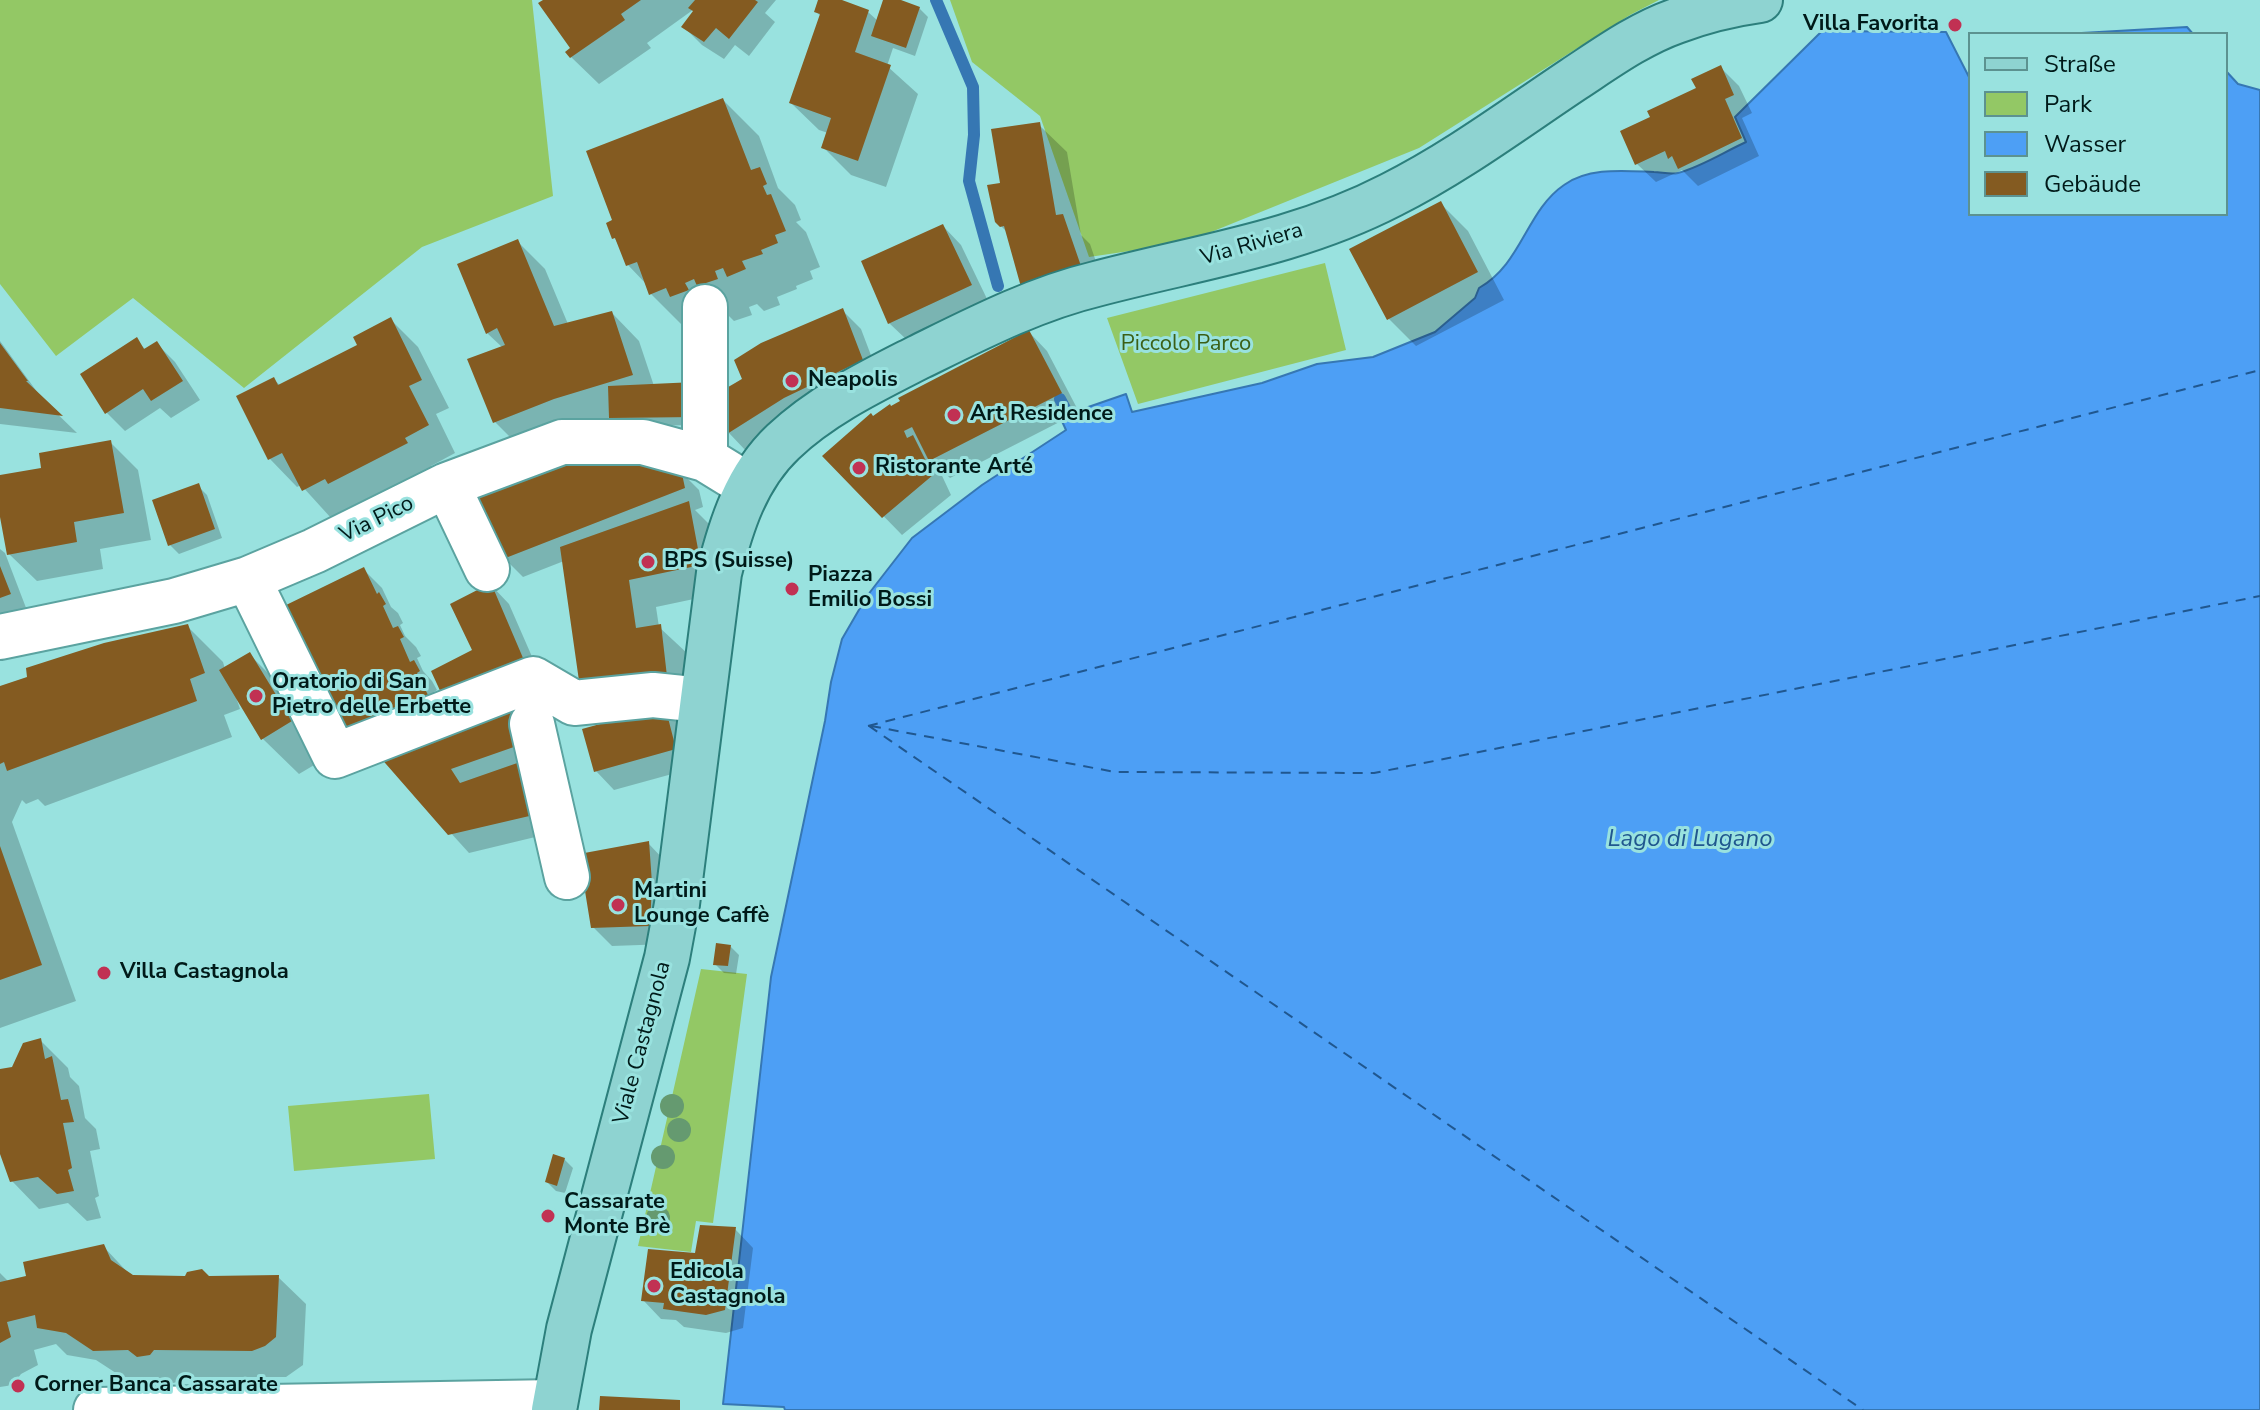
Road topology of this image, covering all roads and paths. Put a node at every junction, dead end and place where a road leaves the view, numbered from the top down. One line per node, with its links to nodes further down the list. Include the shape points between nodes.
1 (1760, 0): 5 (main road, Via Riviera, via 1673,21 1647,34 1437,170 1336,221 1249,249 1094,284 958,338 823,411 782,442)
2 (705, 307): 3 (street)
3 (705, 459): 4 (street, Via Pico, via 643,442 562,442); 5 (street, Via Pico)
4 (447, 485): 6 (street); 7 (street, Via Pico)
5 (749, 486): 9 (main road, Viale Castagnola, via 719,573)
6 (487, 569)
7 (248, 579): 8 (street, Via Pico, via 174,601); 9 (street, via 335,756 533,679 574,703 653,695)
8 (0, 637)
9 (702, 700): 12 (main road, Viale Castagnola, via 667,958 569,1329)
10 (532, 724): 11 (street)
11 (567, 877)
12 (554, 1406): 13 (street)
13 (96, 1410)

